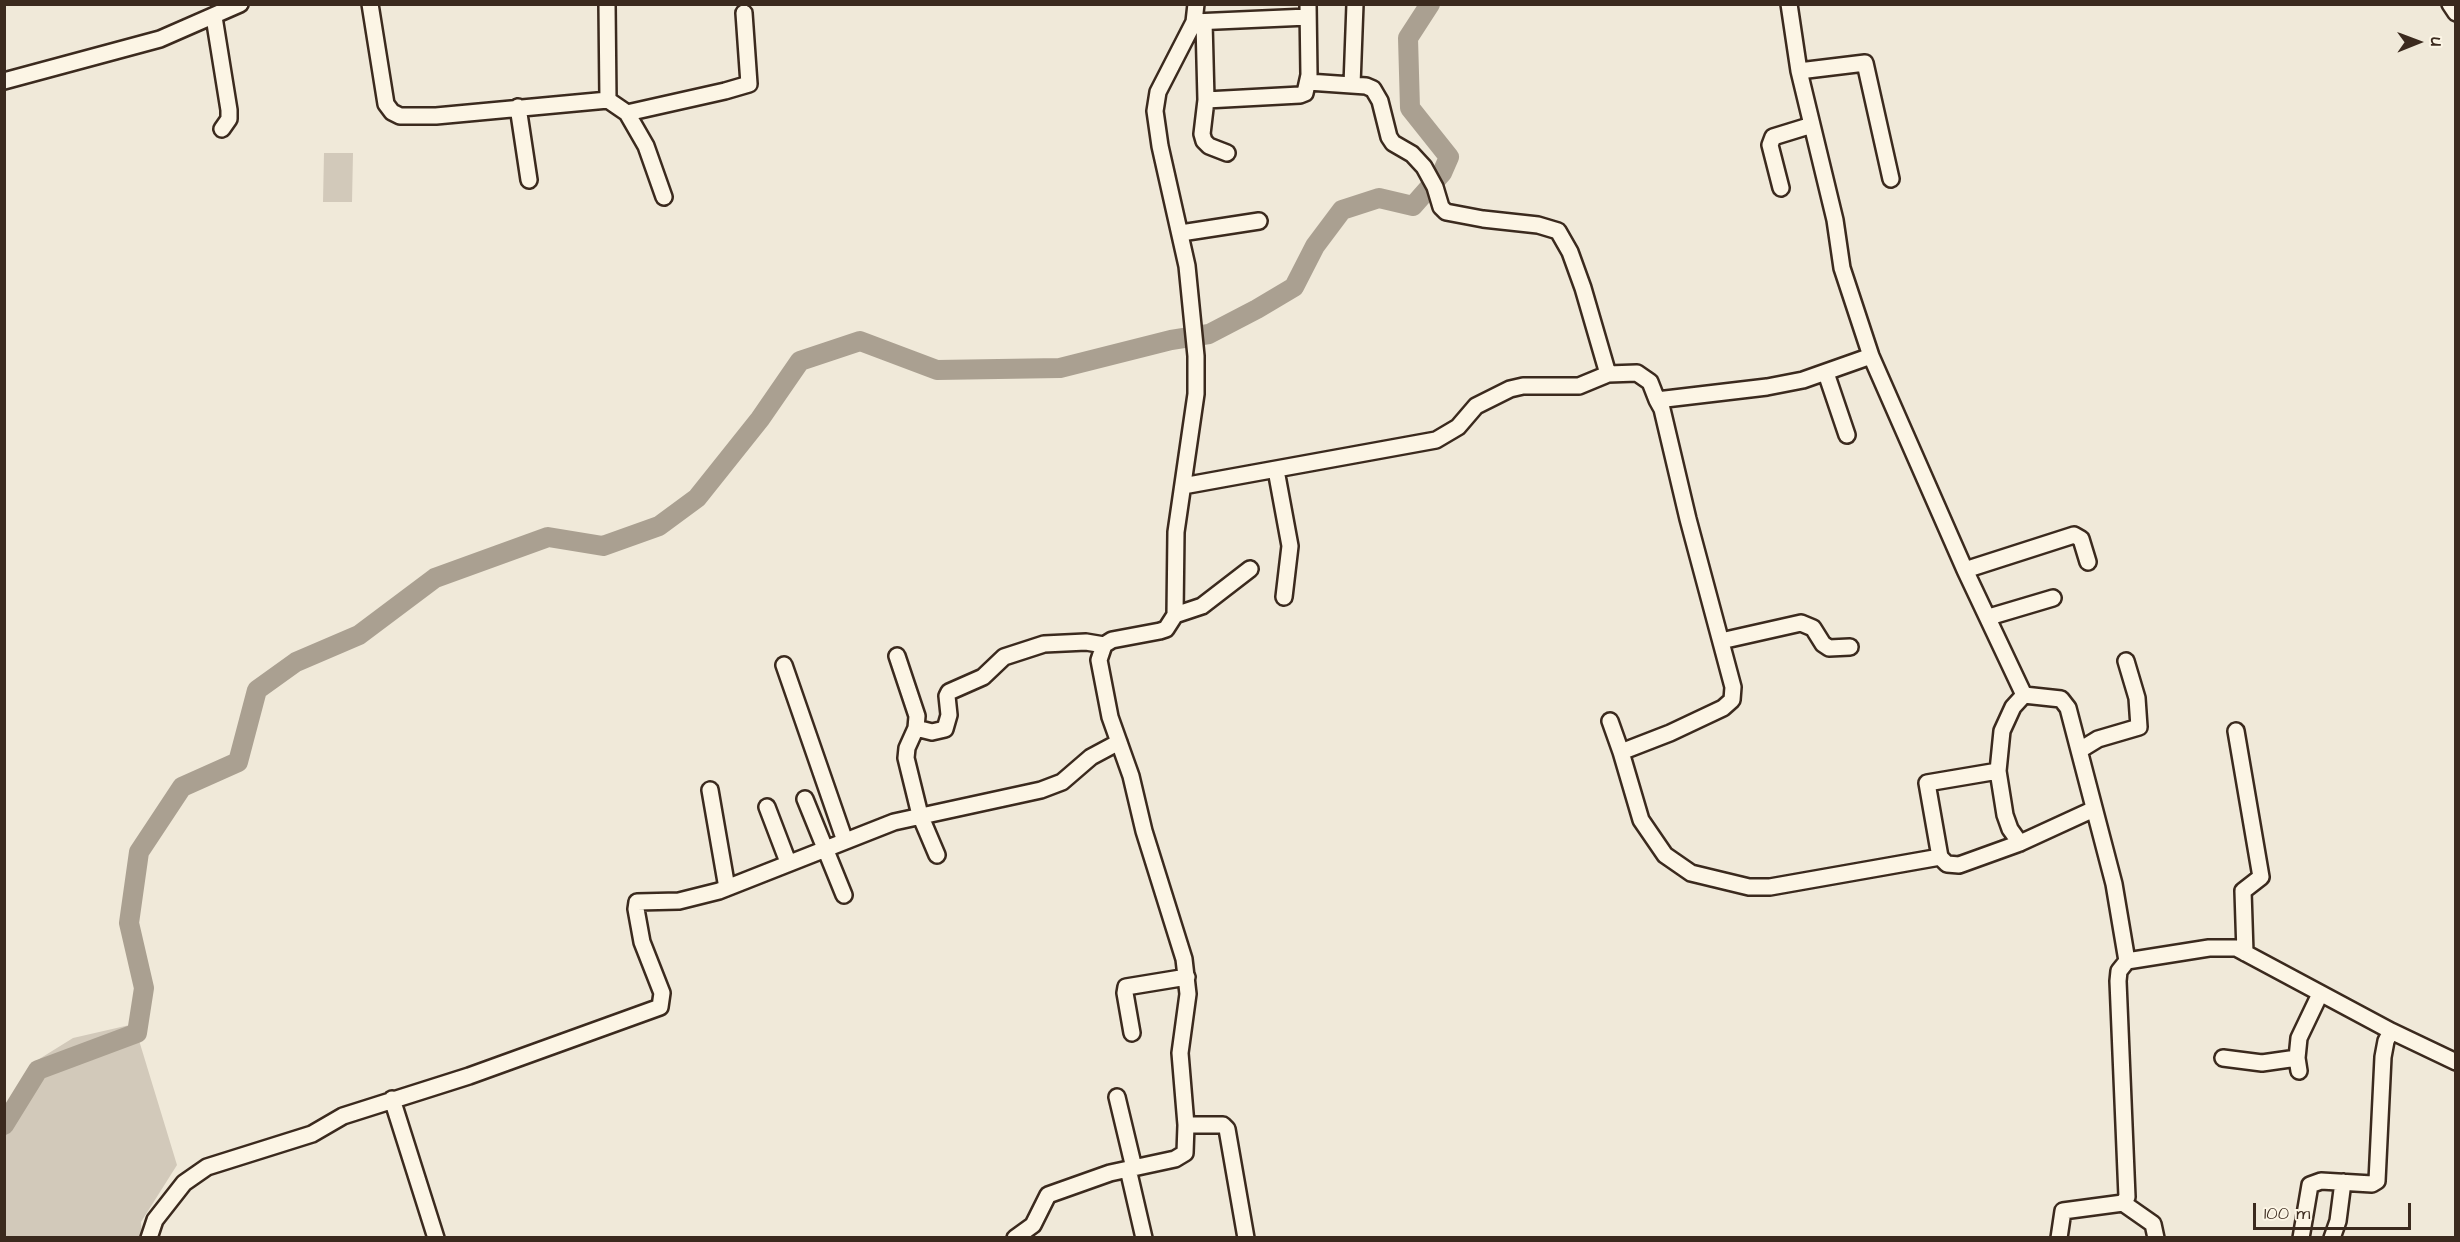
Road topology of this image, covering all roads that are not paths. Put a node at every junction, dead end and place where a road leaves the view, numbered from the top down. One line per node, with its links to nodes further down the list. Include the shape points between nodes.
1 (240, 4): 10 (street)
2 (370, 4): 19 (street, via 386,104 392,112 400,116 436,116)
3 (607, 4): 17 (street)
4 (1196, 4): 12 (street)
5 (1355, 4): 16 (street)
6 (1789, 4): 13 (street)
7 (2450, 4): 9 (street)
8 (1308, 11): 12 (street); 15 (street)
9 (2456, 12)
10 (211, 13): 14 (street, via 160,39); 22 (street, via 229,110 229,119)
11 (744, 13): 20 (street, via 748,84)
12 (1199, 22): 18 (street); 29 (street, via 1158,92 1155,111)
13 (1799, 71): 21 (street); 24 (street, via 1865,63)
14 (4, 81)
15 (1308, 82): 16 (street); 18 (street, via 1305,93 1300,95)
16 (1352, 85): 32 (street, via 1373,89 1389,137 1412,154 1432,182 1446,212 1558,231 1584,288)
17 (608, 100): 19 (street); 20 (street)
18 (1206, 100): 23 (street, via 1204,141)
19 (518, 107): 25 (street)
20 (627, 113): 27 (street, via 646,146)
21 (1812, 125): 26 (street, via 1777,134 1771,140); 30 (street, via 1835,220 1842,268)
22 (222, 129)
23 (1227, 153)
24 (1891, 179)
25 (529, 180)
26 (1781, 189)
27 (664, 197)
28 (1259, 221): 29 (street)
29 (1181, 233): 36 (street, via 1195,323 1196,356 1196,394)
30 (1871, 356): 31 (street); 39 (street)
31 (1826, 373): 33 (street, via 1767,387); 34 (street)
32 (1608, 374): 33 (street, via 1637,373 1646,377); 35 (street, via 1579,386 1510,389 1476,406 1458,426 1436,440)
33 (1657, 400): 44 (street)
34 (1847, 435)
35 (1276, 470): 36 (street); 40 (street, via 1290,546)
36 (1183, 486): 42 (street, via 1176,532)
37 (2088, 562): 39 (street, via 2081,538 2074,535)
38 (1250, 569): 42 (street, via 1202,606)
39 (1965, 570): 43 (street)
40 (1284, 597)
41 (2053, 598): 43 (street)
42 (1175, 615): 45 (street, via 1166,629)
43 (1989, 617): 50 (street)
44 (1721, 641): 46 (street, via 1801,623 1813,628 1829,648); 56 (street, via 1733,687 1732,700 1705,717)
45 (1104, 645): 52 (street, via 1044,644 1004,657 983,677 949,692 945,729 932,732); 54 (street, via 1100,669)
46 (1850, 647)
47 (897, 656): 52 (street, via 915,706)
48 (2126, 661): 55 (street, via 2137,698 2139,727 2098,739)
49 (784, 665): 63 (street)
50 (2024, 695): 55 (street, via 2065,702); 57 (street, via 2013,707 2002,731)
51 (1611, 721): 56 (street)
52 (916, 728): 62 (street, via 906,758)
53 (2236, 731): 71 (street, via 2261,877 2243,891)
54 (1119, 742): 62 (street, via 1091,757 1062,782 1041,790); 73 (street)
55 (2080, 750): 61 (street)
56 (1621, 752): 67 (street, via 1641,820 1665,855 1691,873 1759,888)
57 (1998, 771): 64 (street, via 2005,816); 67 (street, via 1926,783)
58 (710, 790): 69 (street)
59 (805, 800): 65 (street)
60 (767, 807): 68 (street)
61 (2094, 809): 64 (street); 72 (street, via 2114,884)
62 (920, 815): 63 (street); 66 (street)
63 (845, 841): 65 (street)
64 (2020, 843): 67 (street, via 1959,865 1947,864)
65 (825, 849): 68 (street); 70 (street)
66 (937, 855)
67 (1941, 857)
68 (788, 862): 69 (street)
69 (727, 888): 80 (street, via 679,901 637,902 642,942 662,993 660,1007 469,1076)
70 (844, 894)
71 (2245, 953): 72 (street, via 2226,947); 74 (street)
72 (2127, 961): 84 (street, via 2119,971 2118,981 2128,1188)
73 (1187, 977): 76 (street, via 1126,987); 81 (street, via 1180,1053)
74 (2320, 994): 75 (street); 77 (street, via 2299,1038 2298,1064)
75 (2391, 1031): 78 (street); 83 (street, via 2383,1058 2377,1181)
76 (1132, 1033)
77 (2223, 1058)
78 (2456, 1062)
79 (1117, 1097): 82 (street)
80 (392, 1099): 85 (street, via 343,1116 312,1134 198,1172 165,1207); 86 (street)
81 (1186, 1125): 82 (street, via 1182,1157); 89 (street, via 1223,1125 1227,1129)
82 (1131, 1168): 87 (street, via 1048,1196 1033,1225); 88 (street)
83 (2343, 1182): 92 (street, via 2310,1185); 93 (street)
84 (2123, 1203): 90 (street, via 2063,1211); 91 (street, via 2153,1224)
85 (149, 1238)
86 (436, 1238)
87 (1015, 1238)
88 (1144, 1238)
89 (1246, 1238)
90 (2059, 1238)
91 (2156, 1238)
92 (2301, 1238)
93 (2332, 1238)

